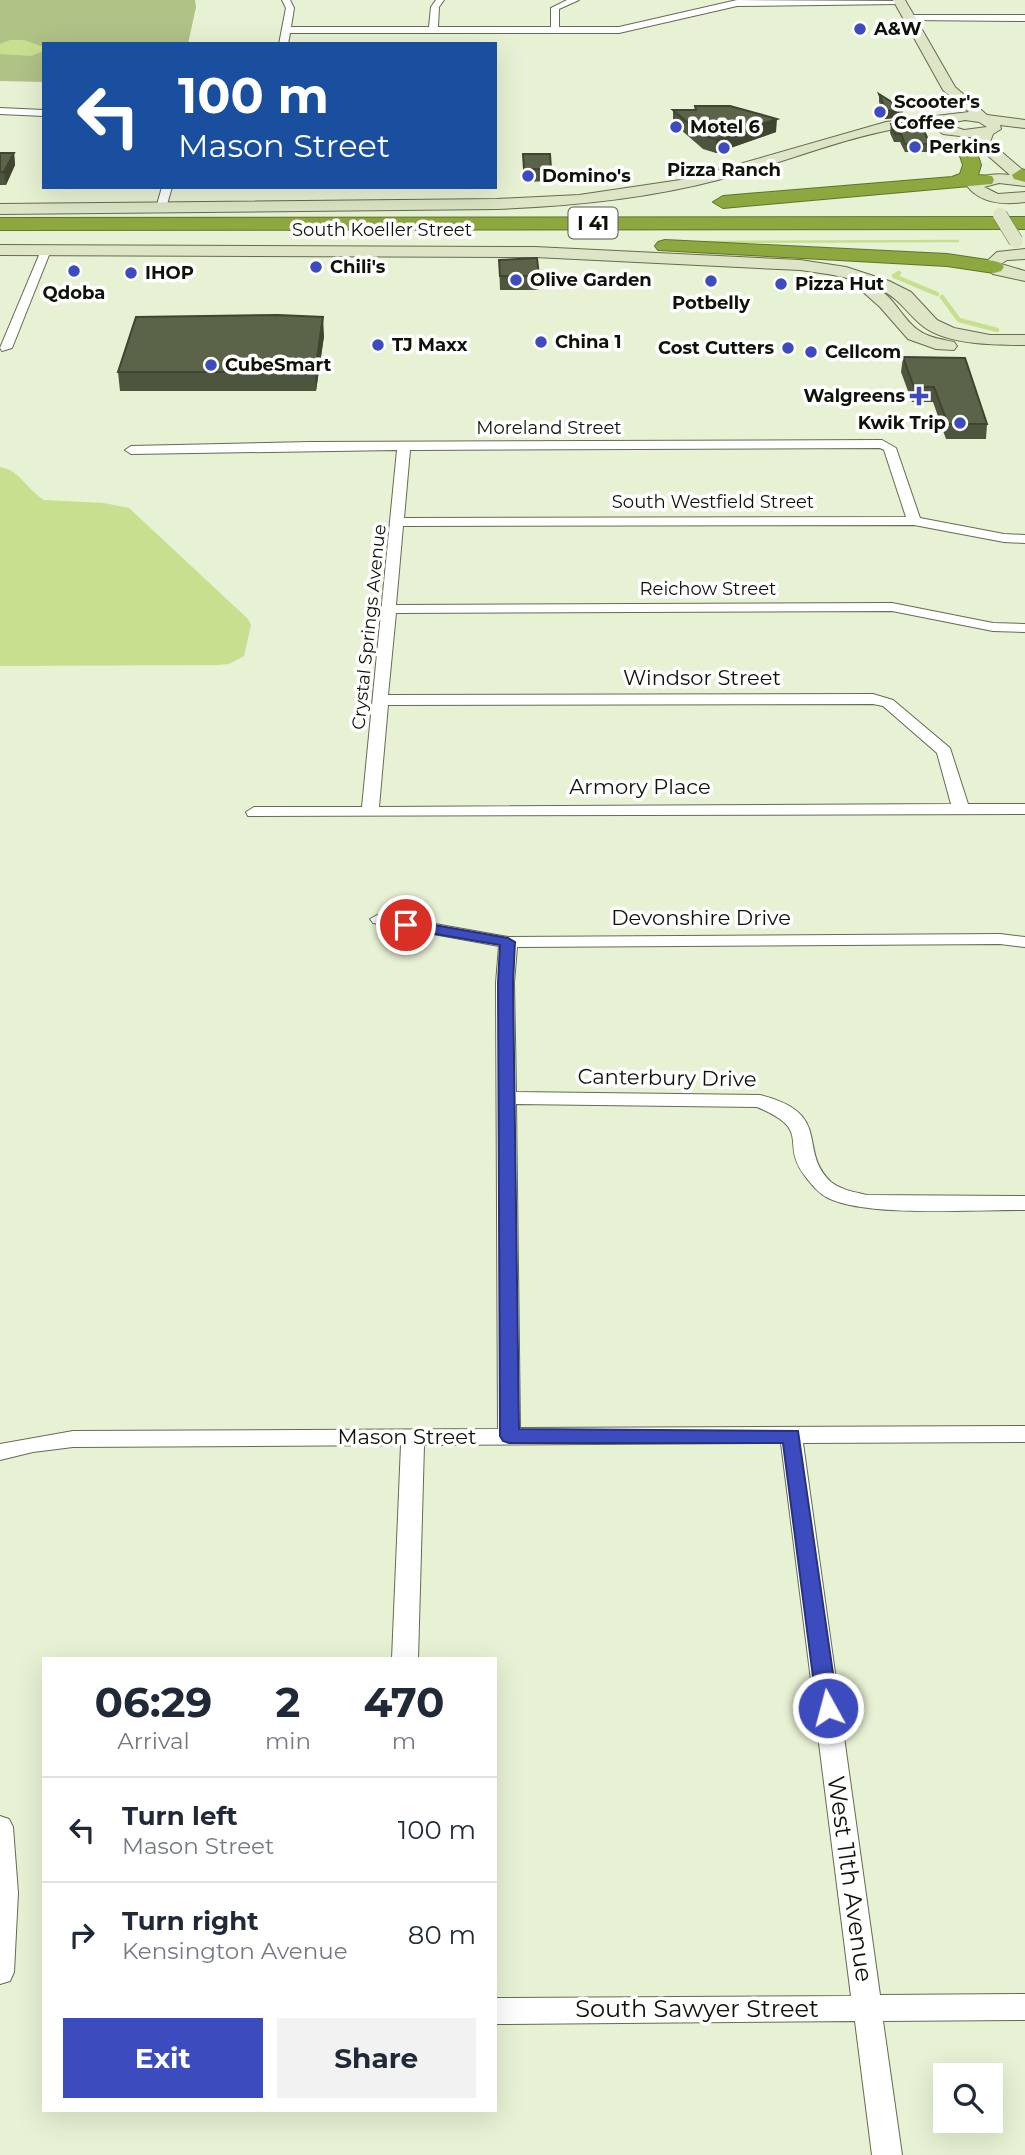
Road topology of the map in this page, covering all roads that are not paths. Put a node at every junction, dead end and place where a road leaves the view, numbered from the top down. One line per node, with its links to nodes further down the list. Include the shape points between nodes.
1 (286, 0): 7 (street, via 290,8)
2 (440, 0): 8 (street)
3 (575, 0): 9 (street, via 555,8)
4 (899, 0): 5 (street); 9 (street, via 746,2 635,28)
5 (908, 18): 6 (street); 11 (street)
6 (1025, 18)
7 (286, 30): 8 (street); 10 (street)
8 (433, 30): 9 (street)
9 (555, 30)
10 (283, 42)
11 (950, 90): 14 (street, via 955,109); 15 (street)
12 (0, 111): 13 (street)
13 (42, 113)
14 (945, 124): 15 (street, via 965,134); 17 (street); 27 (street, via 862,131 716,176 603,198)
15 (987, 126): 16 (street); 18 (street, via 982,142)
16 (1022, 127): 18 (street, via 998,140)
17 (965, 144): 20 (highway, via 972,164 968,177); 21 (street, via 991,167)
18 (1002, 160): 19 (street)
19 (1024, 178): 21 (street)
20 (957, 182): 21 (highway); 24 (highway)
21 (985, 184): 23 (street, via 1003,198); 29 (street, bridge, via 1000,215)
22 (167, 189): 27 (street)
23 (1025, 198): 29 (street, via 1016,207)
24 (707, 203)
25 (680, 205): 27 (highway, via 221,220)
26 (0, 209): 27 (street)
27 (161, 216): 28 (highway, I 41); 29 (highway, I 41)
28 (0, 224)
29 (1022, 232): 31 (highway, I 41); 35 (street)
30 (0, 235): 31 (highway, I 41)
31 (358, 235): 35 (highway, via 709,247 885,258)
32 (0, 250): 33 (street, South Koeller Street)
33 (46, 250): 34 (street, South Koeller Street, via 547,253); 37 (street)
34 (763, 264): 36 (street, South Koeller Street, via 817,266 861,275 900,292 928,322 949,332 990,340); 38 (street, South Koeller Street, via 831,276 866,288 891,306 908,331 934,344)
35 (1008, 273)
36 (1025, 340)
37 (6, 348)
38 (1025, 352)
39 (404, 446): 40 (street, Moreland Street); 41 (street, Moreland Street, via 882,444 890,448); 42 (street, Crystal Springs Avenue)
40 (131, 450)
41 (914, 521): 42 (street, South Westfield Street); 43 (street, South Westfield Street)
42 (399, 522): 44 (street, Crystal Springs Avenue)
43 (1025, 539)
44 (389, 609): 45 (street, Reichow Street, via 892,607 986,626); 46 (street, Crystal Springs Avenue)
45 (1025, 628)
46 (380, 700): 47 (street, Windsor Street, via 873,699 888,703 944,751); 49 (street, Crystal Springs Avenue)
47 (961, 809): 48 (street, Armory Place); 49 (street, Armory Place)
48 (1025, 809)
49 (370, 811): 50 (street, Armory Place)
50 (254, 812)
51 (379, 919): 52 (street, Devonshire Drive)
52 (508, 942): 53 (street, Devonshire Drive); 54 (street)
53 (1025, 942)
54 (507, 1098): 55 (street, Canterbury Drive, via 760,1101 796,1120 810,1168 837,1194 867,1202); 57 (street)
55 (1025, 1203)
56 (1025, 1434): 58 (street, Mason Street)
57 (509, 1436): 58 (street, Mason Street); 59 (street, Mason Street)
58 (791, 1436): 65 (street, West 11th Avenue)
59 (413, 1438): 60 (street, Mason Street, via 73,1439); 61 (street)
60 (0, 1452)
61 (405, 1657)
62 (0, 1827): 63 (street, via 4,1893)
63 (0, 1972)
64 (1025, 2007): 65 (street, South Sawyer Street)
65 (867, 2008): 66 (street, South Sawyer Street); 67 (street, West 11th Avenue)
66 (497, 2011)
67 (887, 2155)

